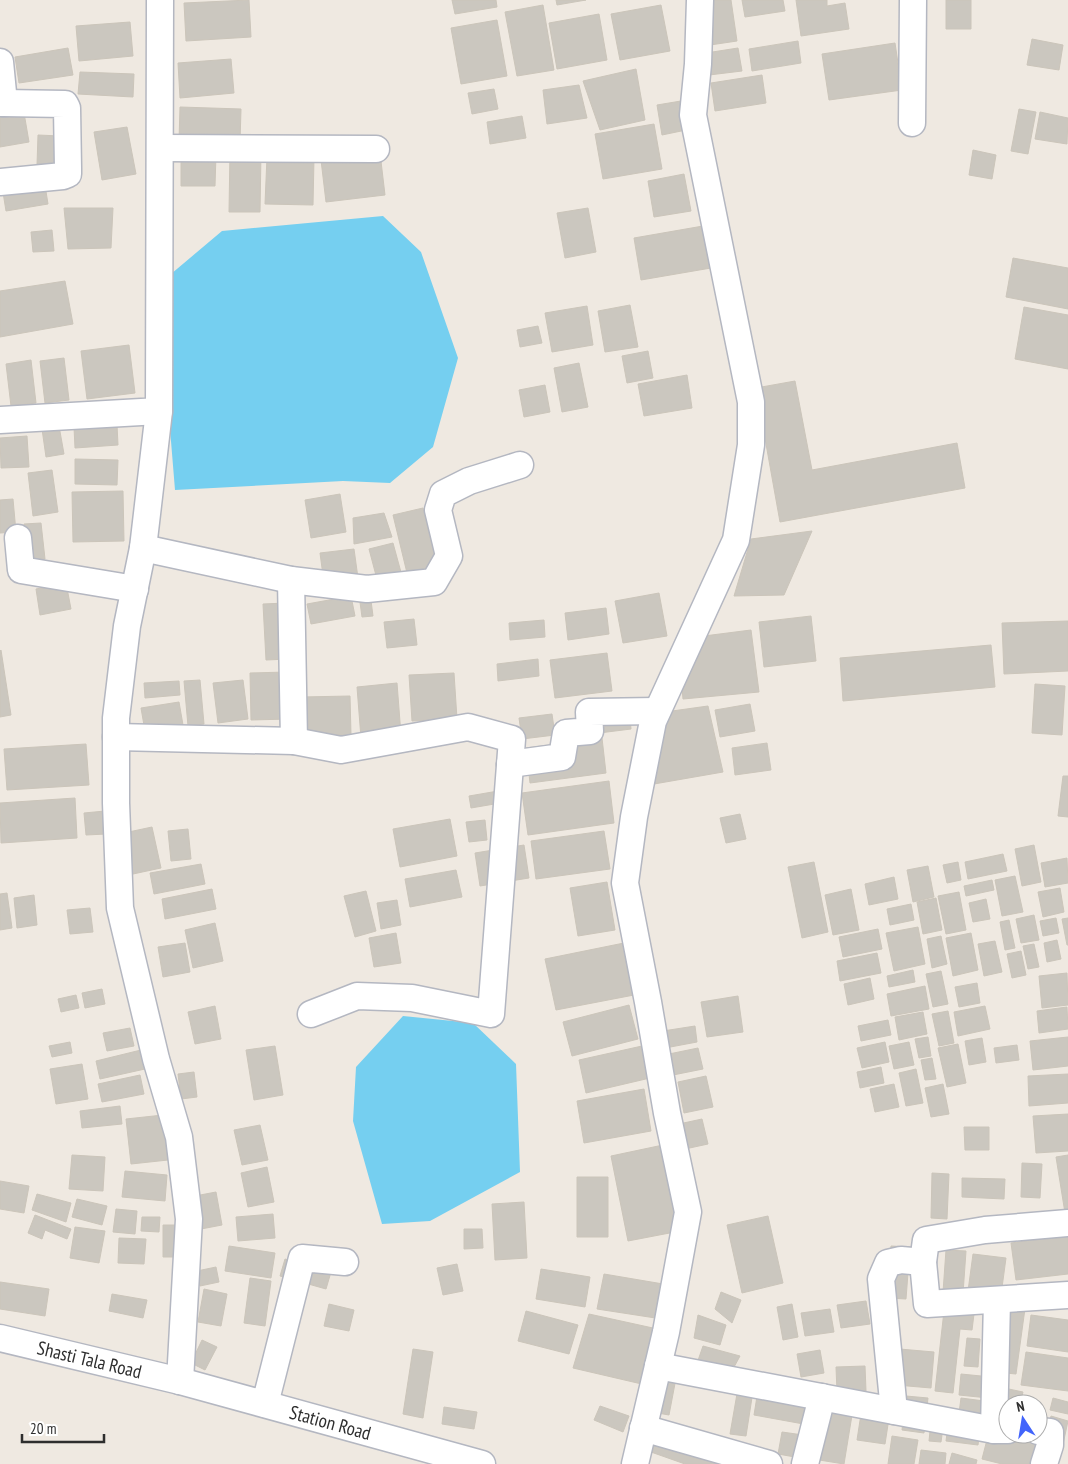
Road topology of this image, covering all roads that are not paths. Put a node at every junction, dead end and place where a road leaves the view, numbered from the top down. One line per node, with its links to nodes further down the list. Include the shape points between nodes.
1 (160, 0): 7 (street)
2 (700, 0): 17 (street, via 693,116 751,402 751,445 736,540)
3 (913, 0): 6 (street)
4 (0, 62): 5 (street)
5 (2, 103): 9 (street, via 64,104 67,108 68,174)
6 (912, 123)
7 (161, 148): 8 (street); 10 (street)
8 (376, 149)
9 (0, 182)
10 (159, 410): 11 (street); 14 (street)
11 (0, 420)
12 (520, 465): 15 (street, via 469,481 443,494 438,510 449,556 434,582 367,590)
13 (18, 538): 16 (street, via 21,570)
14 (143, 548): 15 (street); 16 (street)
15 (291, 580): 19 (street)
16 (135, 589): 18 (street, via 127,626)
17 (657, 711): 20 (street, via 589,712 590,731 566,734 562,757); 28 (street, via 652,721 624,883 666,1113 688,1212)
18 (116, 737): 19 (street); 29 (street, via 120,908 178,1137 189,1219)
19 (294, 740): 20 (street, via 341,750 468,727 512,739)
20 (510, 764): 21 (street, via 491,1014 412,998 357,996)
21 (311, 1014)
22 (1068, 1223): 24 (street, via 985,1230 926,1240)
23 (345, 1262): 32 (street, via 302,1258)
24 (923, 1262): 26 (street, via 927,1304); 33 (street, via 902,1260 888,1263 881,1279)
25 (1068, 1295): 26 (street)
26 (997, 1300): 30 (street)
27 (0, 1338): 29 (street, Shasti Tala Road)
28 (658, 1366): 31 (street); 34 (street)
29 (180, 1381): 32 (street, Station Road)
30 (1000, 1394)
31 (822, 1397): 33 (street); 41 (street)
32 (265, 1404): 38 (street, Station Road)
33 (894, 1411): 35 (street)
34 (643, 1428): 37 (street); 39 (street)
35 (998, 1429)
36 (1048, 1432): 42 (street, via 1050,1445)
37 (700, 1455): 40 (street)
38 (482, 1464)
39 (635, 1464)
40 (769, 1464)
41 (805, 1464)
42 (1044, 1464)

